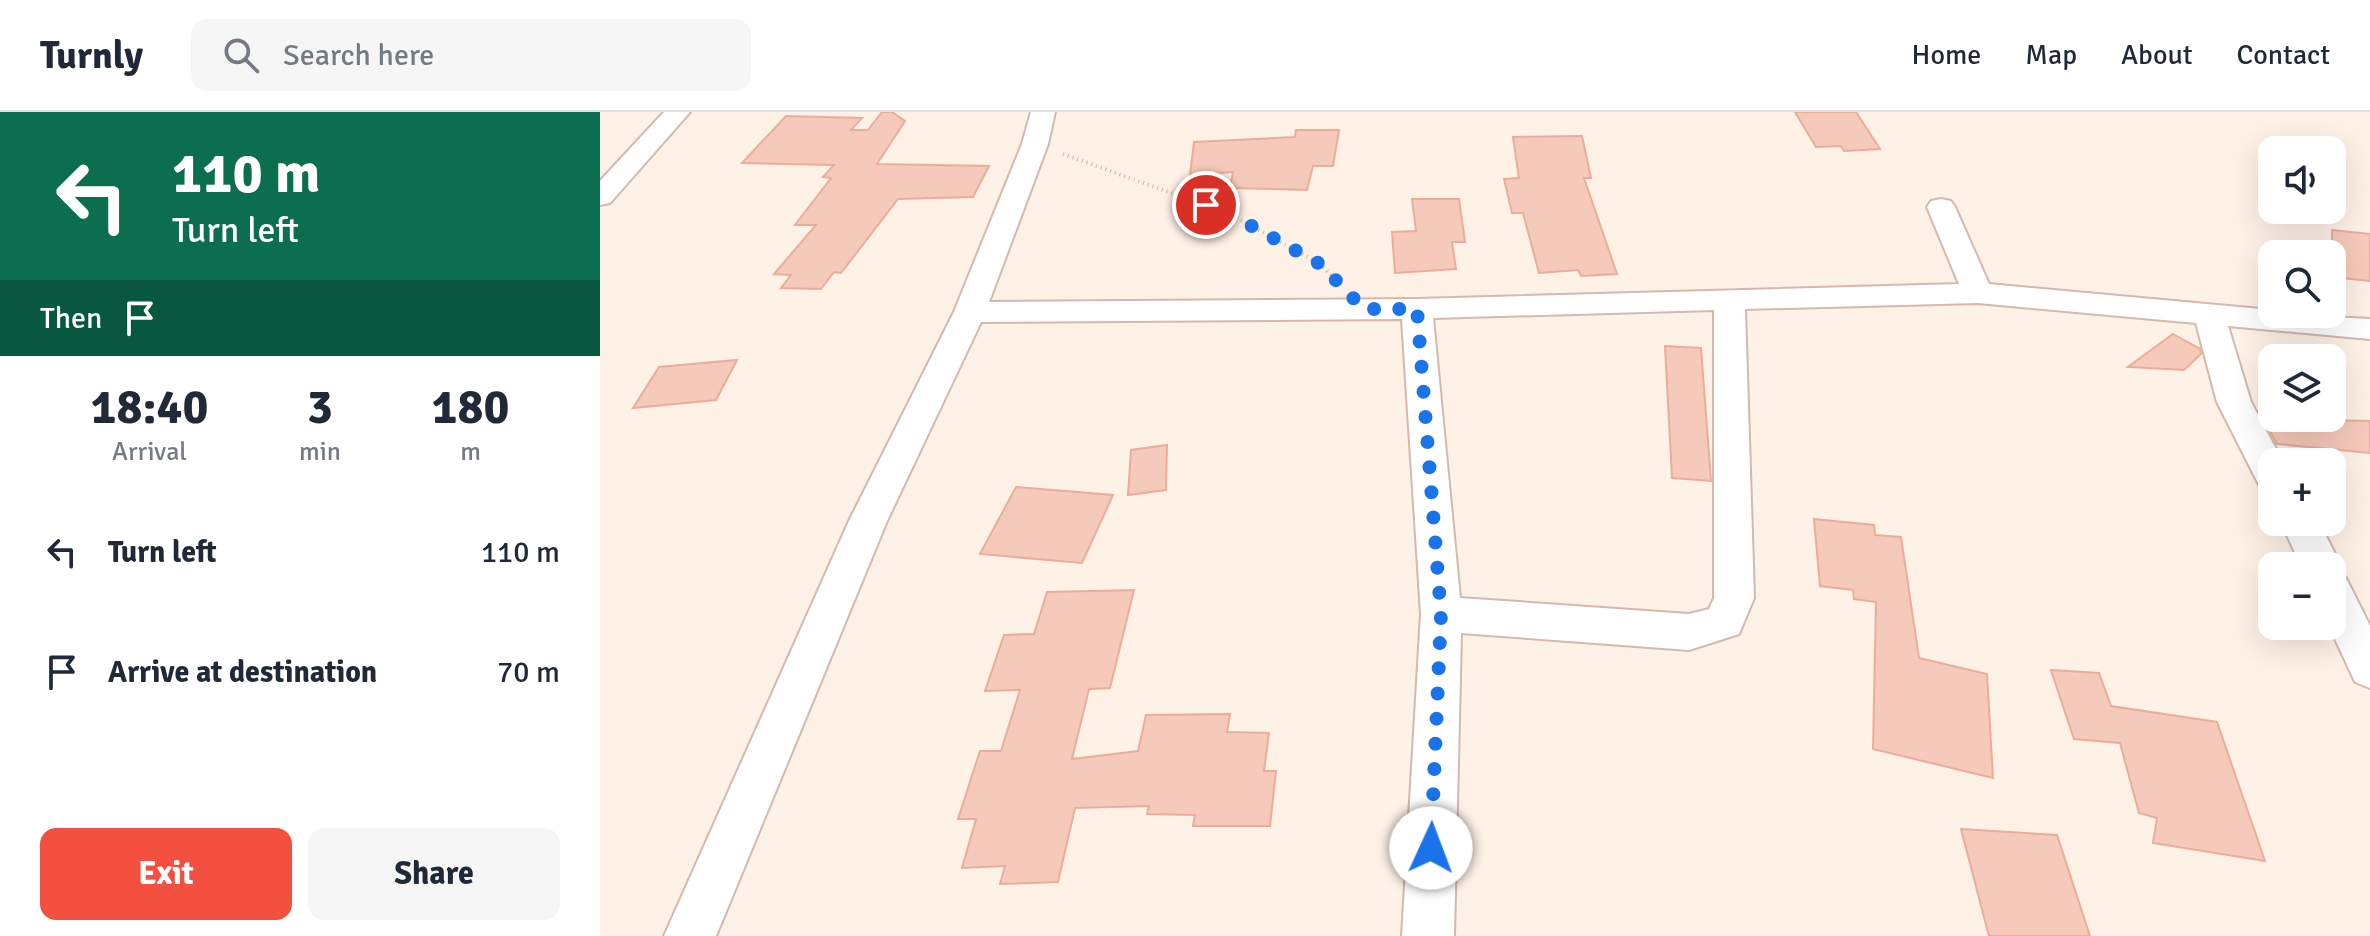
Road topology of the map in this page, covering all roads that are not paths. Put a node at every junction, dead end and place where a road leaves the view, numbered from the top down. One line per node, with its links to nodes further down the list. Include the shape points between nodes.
1 (678, 112): 3 (street)
2 (1039, 128): 8 (street)
3 (600, 197)
4 (1941, 207): 5 (street)
5 (1978, 293): 6 (street); 9 (street)
6 (1729, 299): 7 (street); 12 (street, via 1734,598 1724,622 1689,632)
7 (1417, 309): 8 (street); 12 (street)
8 (970, 312): 16 (street, via 868,521)
9 (2210, 317): 10 (street); 11 (street, via 2234,402)
10 (2370, 329)
11 (2258, 448)
12 (1441, 614): 17 (street)
13 (2346, 619): 14 (street)
14 (2370, 669)
15 (679, 936): 16 (street)
16 (690, 936)
17 (1428, 936)

